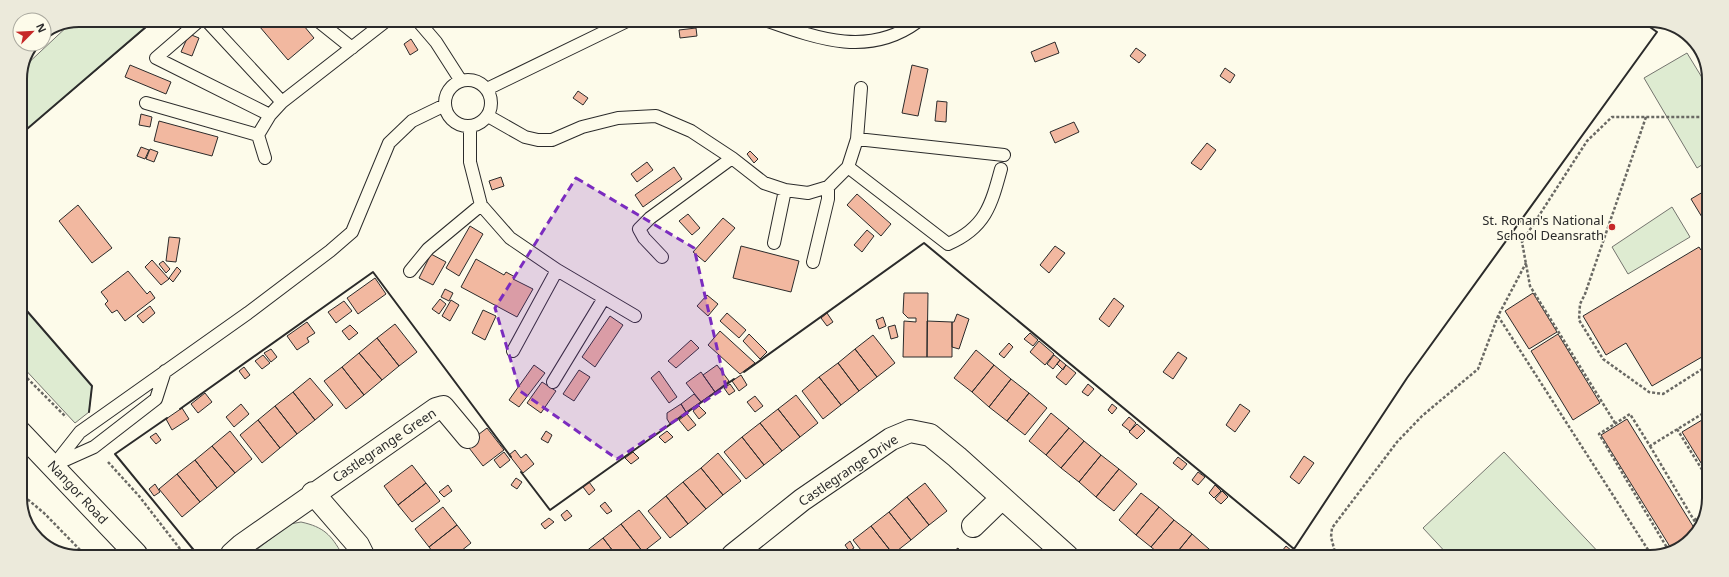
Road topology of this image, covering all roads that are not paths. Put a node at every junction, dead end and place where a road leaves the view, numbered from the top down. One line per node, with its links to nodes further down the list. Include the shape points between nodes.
1 (192, 27): 16 (lane, via 156,58)
2 (212, 27): 13 (lane)
3 (326, 27): 9 (lane)
4 (378, 27): 9 (lane)
5 (423, 27): 10 (lane)
6 (615, 27): 12 (lane)
7 (784, 27): 8 (lane, via 834,41 873,42)
8 (910, 27)
9 (352, 48): 13 (lane)
10 (461, 81): 12 (lane, via 475,81); 15 (lane, via 449,90)
11 (861, 88): 20 (lane)
12 (487, 90): 17 (lane, via 491,102)
13 (282, 102): 16 (lane)
14 (146, 103): 19 (lane)
15 (445, 105): 18 (lane, via 451,118); 37 (lane, via 412,121 389,143 352,232 248,313)
16 (270, 115): 19 (lane)
17 (488, 116): 18 (lane); 23 (lane, via 525,137 538,140 552,140 582,127 618,118 656,116 691,131)
18 (470, 126): 28 (lane, via 470,162)
19 (258, 135): 22 (lane)
20 (857, 139): 21 (lane); 24 (lane)
21 (1004, 155)
22 (265, 158)
23 (732, 158): 27 (lane, via 764,183); 30 (lane, via 650,218 639,229)
24 (848, 167): 25 (lane, via 948,244 958,240 980,223 994,197); 26 (lane)
25 (1001, 169)
26 (828, 187): 27 (lane, via 808,193); 31 (lane, via 828,199)
27 (785, 190): 29 (lane)
28 (481, 205): 32 (lane, via 510,238); 33 (lane, via 428,249)
29 (774, 243)
30 (662, 257)
31 (813, 262)
32 (558, 270): 34 (lane); 36 (lane)
33 (410, 271)
34 (604, 298): 35 (lane); 38 (lane)
35 (635, 316)
36 (513, 352)
37 (165, 370): 41 (lane, via 80,432); 41 (lane, via 156,400 94,447)
38 (553, 382)
39 (468, 437): 42 (street, Castlegrange Green, via 444,407 436,409)
40 (27, 439): 41 (street, Nangor Road)
41 (54, 465): 45 (street, Nangor Road)
42 (313, 493): 46 (street, Castlegrange Green); 47 (street)
43 (1002, 498): 44 (street); 48 (street, Castlegrange Drive, via 930,435 910,431 891,439 802,500); 49 (street, Castlegrange Drive)
44 (973, 526)
45 (132, 550)
46 (236, 550)
47 (361, 550)
48 (739, 550)
49 (1060, 550)

